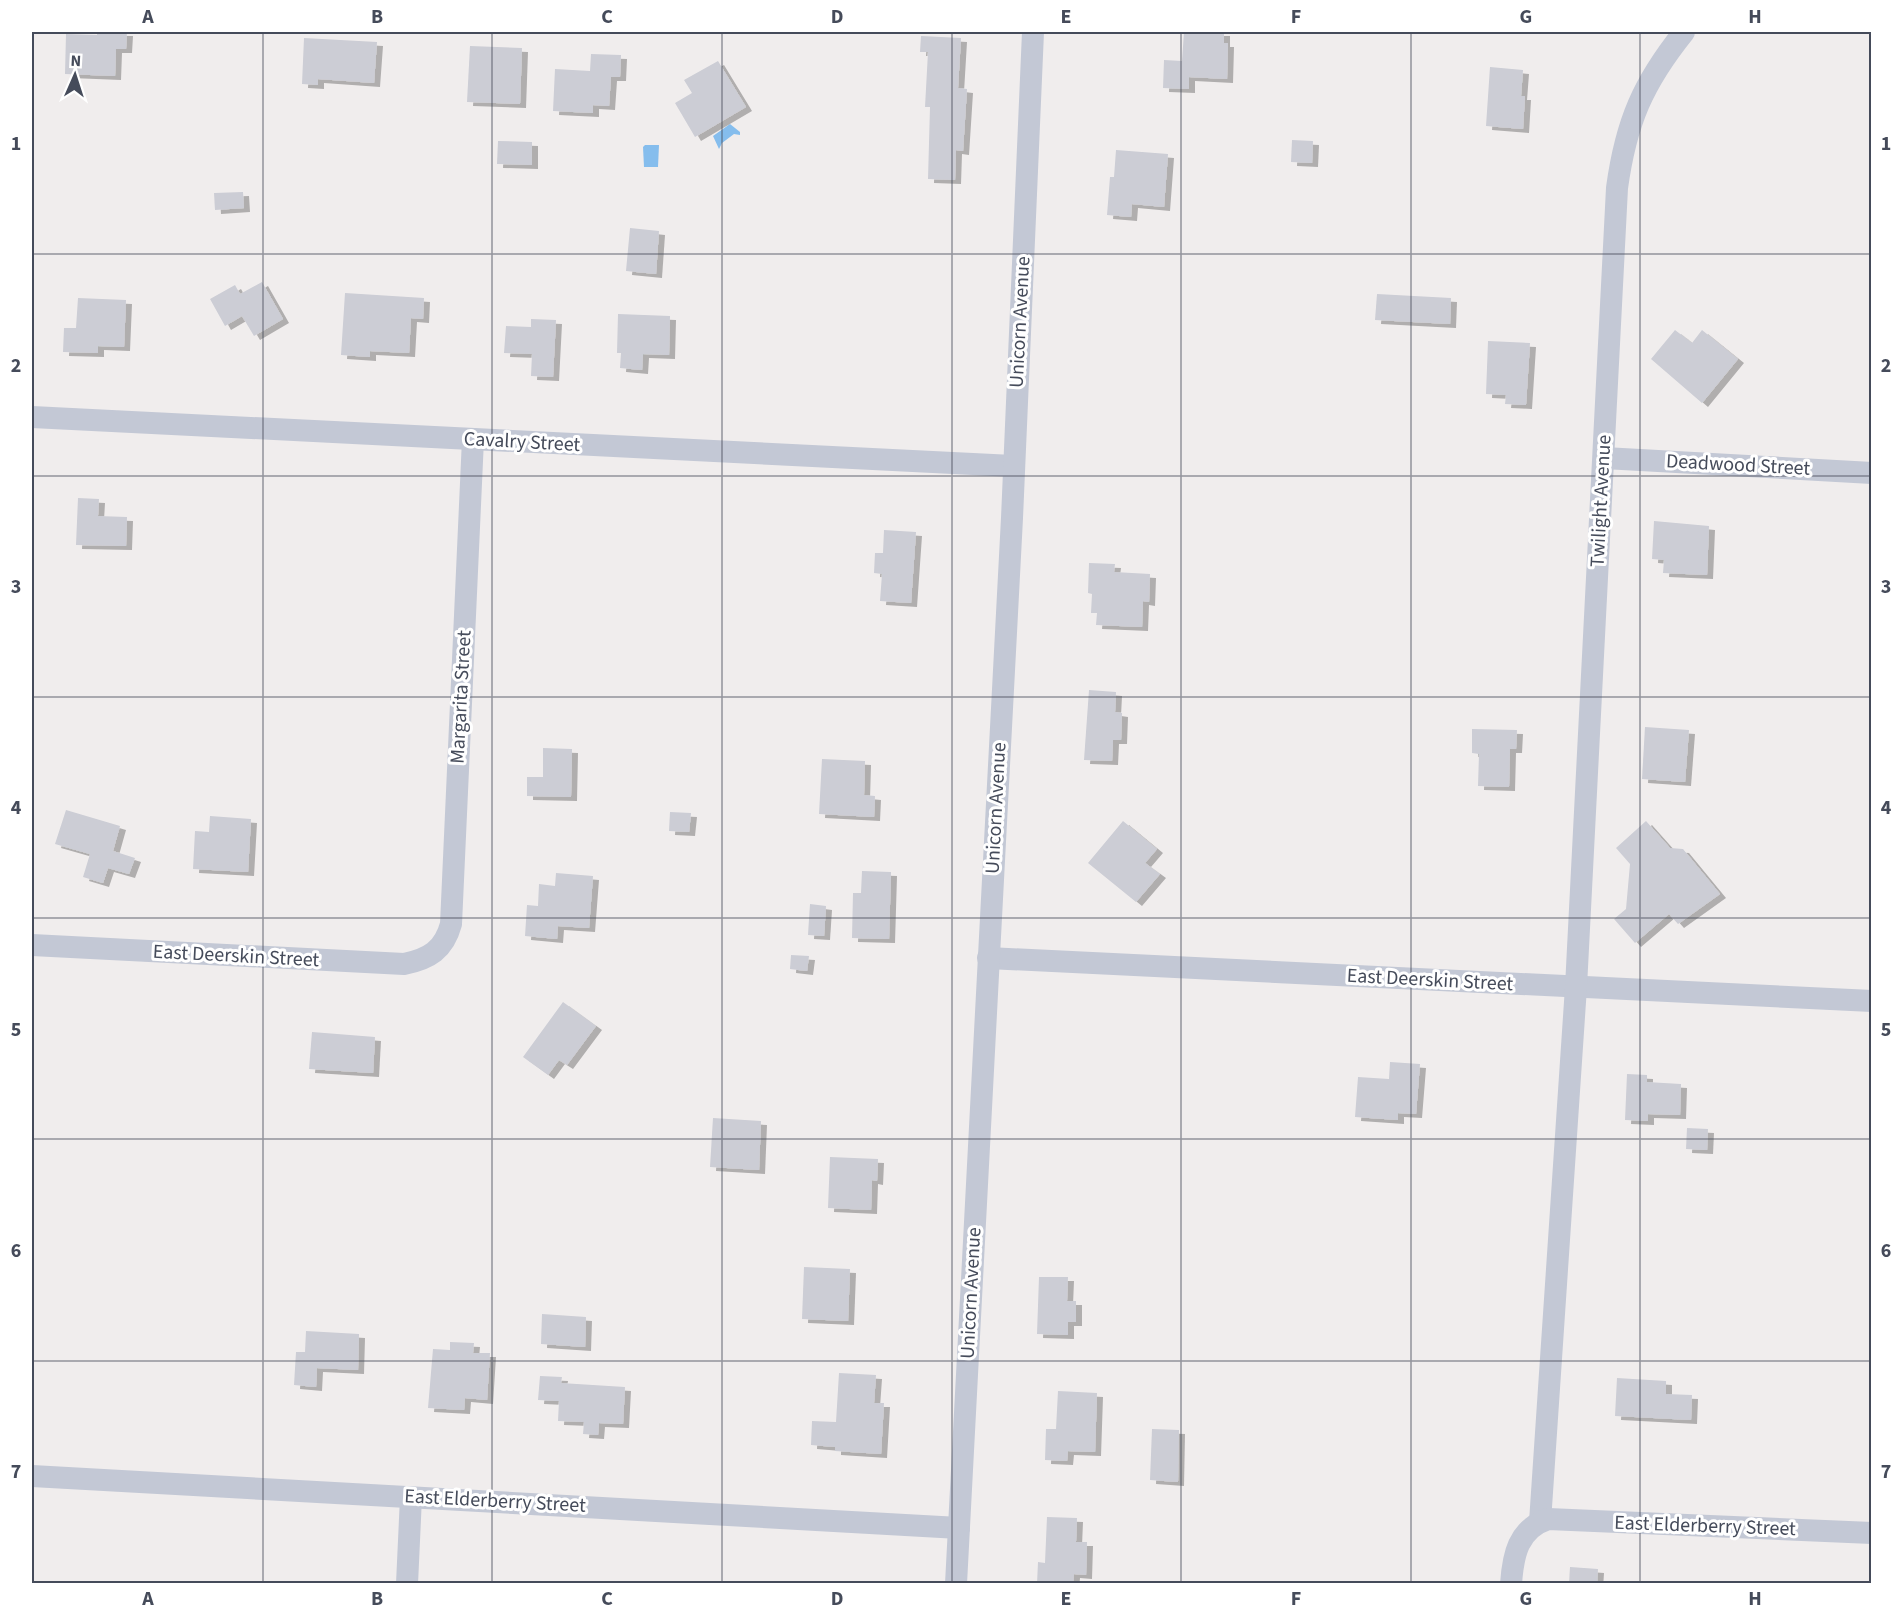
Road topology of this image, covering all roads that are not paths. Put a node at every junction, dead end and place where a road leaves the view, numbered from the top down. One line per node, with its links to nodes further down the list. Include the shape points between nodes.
1 (1033, 32): 6 (street, Unicorn Avenue)
2 (1684, 32): 5 (street, Twilight Avenue, via 1637,103 1623,146 1617,188)
3 (32, 417): 4 (street, Cavalry Street)
4 (473, 439): 6 (street, Cavalry Street); 9 (street, Margarita Street, via 451,924)
5 (1604, 458): 7 (street, Deadwood Street); 11 (street, Twilight Avenue)
6 (1013, 466): 10 (street, Unicorn Avenue)
7 (1872, 473)
8 (32, 945): 9 (street, East Deerskin Street, via 404,964 422,961)
9 (437, 952)
10 (988, 958): 11 (street, East Deerskin Street); 16 (street, Unicorn Avenue)
11 (1576, 987): 12 (street, East Deerskin Street); 15 (street, Twilight Avenue)
12 (1872, 1001)
13 (32, 1476): 14 (street, East Elderberry Street)
14 (411, 1497): 16 (street, East Elderberry Street); 18 (street)
15 (1540, 1522): 17 (street, East Elderberry Street, via 1548,1519); 20 (street, via 1520,1539 1512,1563)
16 (959, 1528): 19 (street, Unicorn Avenue)
17 (1872, 1533)
18 (407, 1584)
19 (956, 1584)
20 (1511, 1584)

